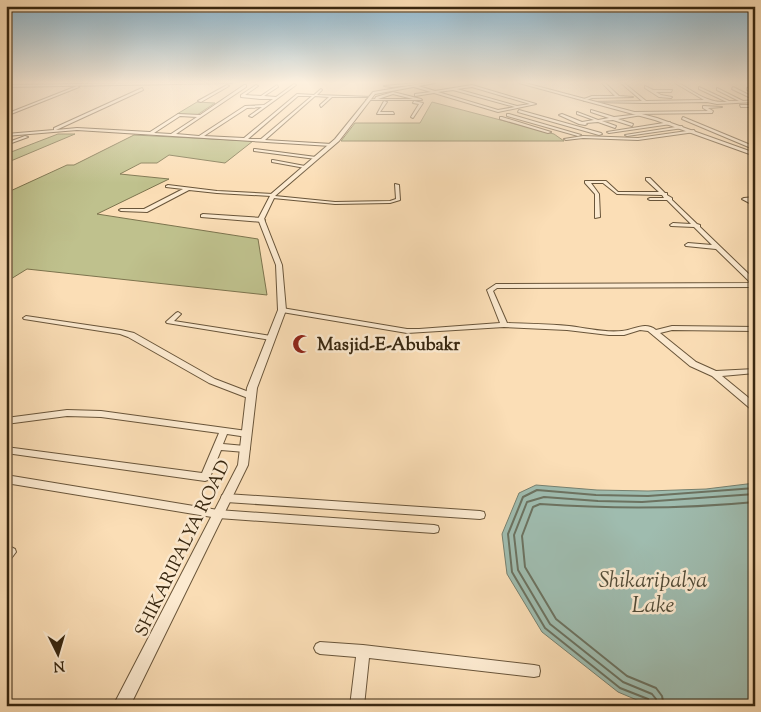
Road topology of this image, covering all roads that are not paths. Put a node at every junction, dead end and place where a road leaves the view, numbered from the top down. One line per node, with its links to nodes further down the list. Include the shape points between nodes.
1 (81, 116): 30 (street)
2 (176, 116): 35 (street)
3 (200, 116): 37 (street)
4 (231, 116): 38 (street)
5 (271, 116): 41 (street)
6 (289, 116): 44 (street)
7 (357, 116): 46 (street)
8 (516, 116): 22 (street)
9 (542, 116): 19 (street)
10 (562, 116): 23 (street)
11 (587, 116): 20 (street)
12 (609, 116): 17 (street)
13 (626, 116): 17 (street)
14 (647, 116): 21 (street)
15 (691, 117): 18 (street)
16 (501, 118): 26 (street)
17 (614, 118): 20 (street); 25 (street)
18 (683, 118): 21 (street); 47 (street)
19 (554, 120): 22 (street); 42 (street)
20 (597, 120): 23 (street); 27 (street)
21 (660, 120): 24 (street)
22 (541, 123): 26 (street); 40 (street)
23 (580, 123): 29 (street)
24 (670, 123): 28 (street); 33 (street)
25 (632, 125)
26 (528, 126): 32 (street)
27 (615, 127)
28 (682, 127): 31 (street); 39 (street)
29 (596, 129)
30 (50, 130): 34 (street); 35 (street)
31 (694, 131): 42 (street, via 638,139); 49 (street)
32 (549, 132)
33 (609, 132)
34 (34, 134): 36 (street); 45 (street)
35 (150, 134): 37 (street)
36 (6, 135)
37 (172, 135): 38 (street)
38 (200, 136): 41 (street)
39 (624, 136)
40 (584, 137): 42 (street); 43 (street)
41 (245, 138): 44 (street)
42 (611, 138)
43 (566, 139)
44 (262, 140): 46 (street)
45 (6, 144)
46 (331, 145): 50 (street)
47 (752, 147)
48 (255, 150): 50 (street)
49 (755, 155)
50 (316, 158): 52 (street)
51 (273, 161): 52 (street)
52 (305, 167): 58 (street)
53 (648, 179): 57 (street)
54 (398, 185): 58 (street, via 398,200 390,202 335,203)
55 (168, 186): 56 (street)
56 (187, 189): 58 (street); 63 (street, via 145,212)
57 (665, 194): 61 (street); 65 (street, via 615,193 606,183 588,182 597,194)
58 (273, 196): 66 (street)
59 (755, 198): 62 (street, via 744,199)
60 (650, 199): 61 (street)
61 (670, 199): 68 (street)
62 (755, 206)
63 (121, 210)
64 (203, 216): 66 (street)
65 (597, 217)
66 (262, 220): 72 (street, SHIKARIPALYA ROAD, via 279,265)
67 (673, 226): 68 (street)
68 (698, 226): 70 (street)
69 (688, 245): 70 (street)
70 (718, 247): 71 (street)
71 (755, 284): 75 (street, via 492,287 490,290)
72 (282, 310): 75 (street, via 407,331); 78 (street, SHIKARIPALYA ROAD)
73 (178, 314): 78 (street, via 169,322)
74 (26, 318): 81 (street, via 121,332 212,381)
75 (504, 325): 77 (street, via 609,333 647,328)
76 (755, 329): 77 (street, via 672,328)
77 (656, 332): 80 (street, via 693,364)
78 (271, 338): 81 (street, SHIKARIPALYA ROAD)
79 (755, 371): 80 (street)
80 (715, 374): 82 (street)
81 (251, 396): 85 (street, SHIKARIPALYA ROAD)
82 (755, 408)
83 (6, 421): 84 (street, via 67,413 101,414)
84 (224, 431): 85 (street); 86 (street)
85 (247, 434): 87 (street, SHIKARIPALYA ROAD)
86 (218, 447): 87 (street); 88 (street, via 206,477)
87 (245, 449): 90 (street, SHIKARIPALYA ROAD, via 243,464)
88 (6, 450)
89 (6, 479): 91 (street)
90 (226, 498): 91 (street, SHIKARIPALYA ROAD); 92 (street)
91 (218, 514): 93 (street); 97 (street, SHIKARIPALYA ROAD)
92 (480, 515)
93 (434, 529)
94 (320, 648): 95 (street)
95 (363, 651): 96 (street); 98 (street)
96 (534, 671)
97 (121, 706)
98 (356, 706)

